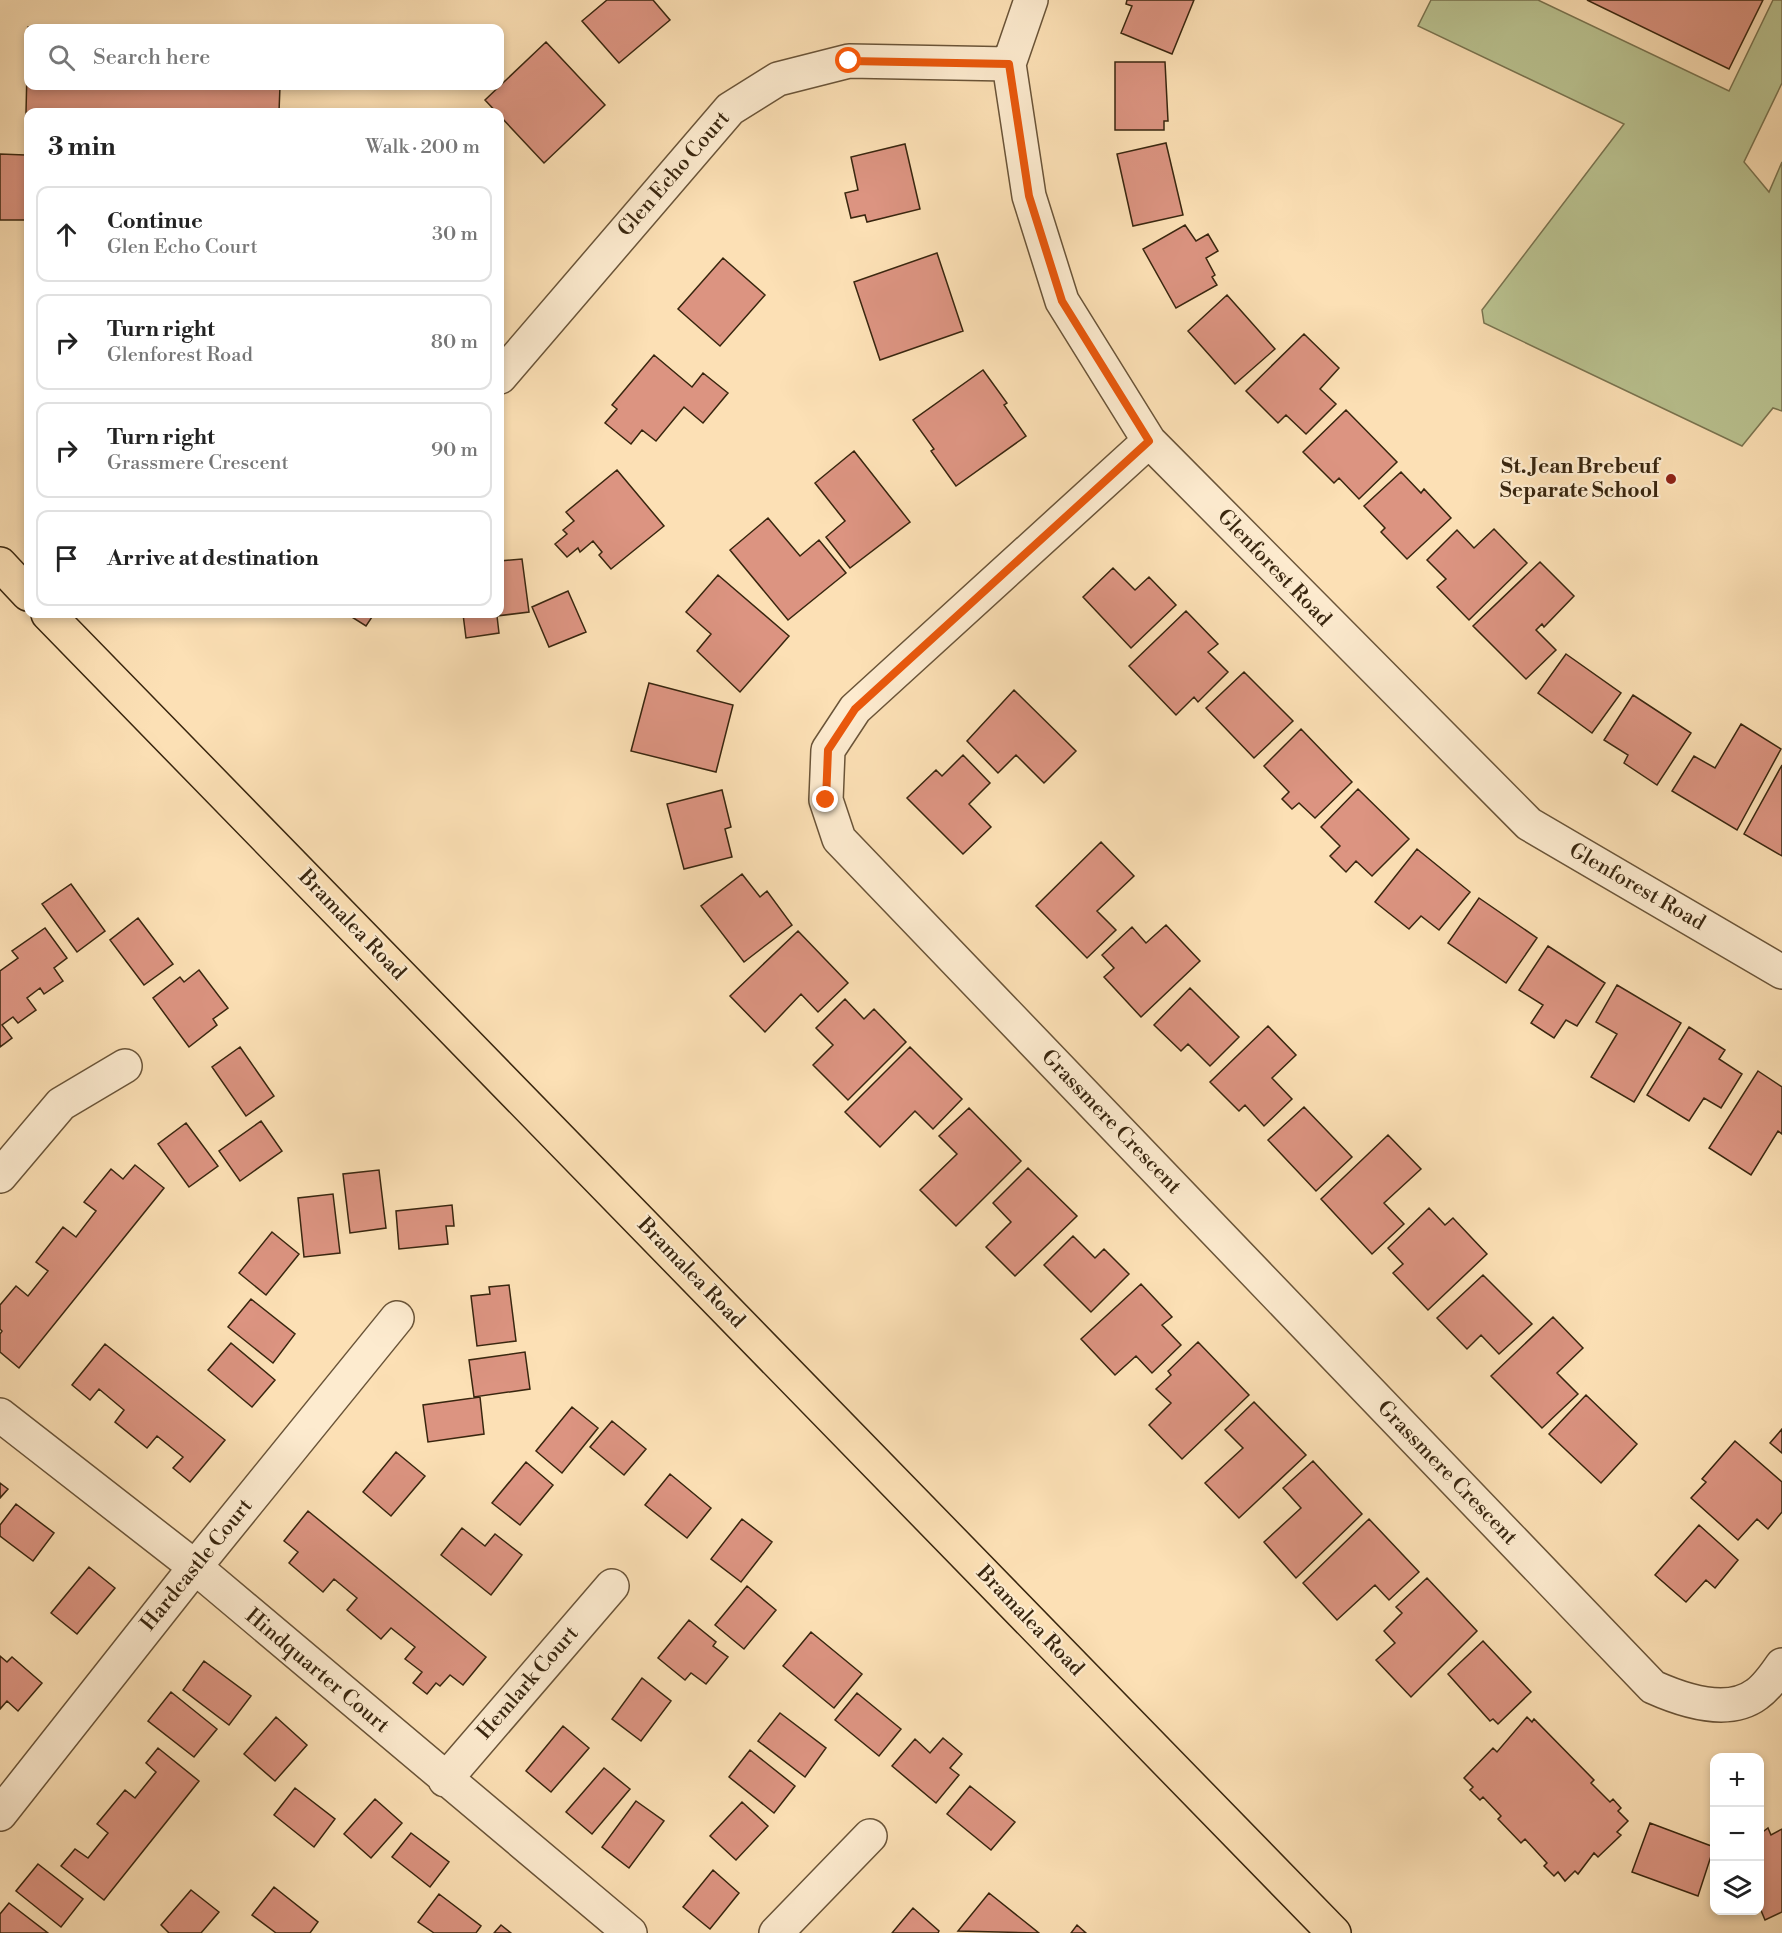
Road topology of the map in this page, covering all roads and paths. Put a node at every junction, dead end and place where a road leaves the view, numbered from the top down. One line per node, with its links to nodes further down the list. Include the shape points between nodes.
1 (1031, 0): 2 (street, Glenforest Road)
2 (1009, 64): 3 (street, Glen Echo Court, via 849,61 778,79 730,109); 4 (street, Glenforest Road, via 1029,196 1062,301)
3 (504, 372)
4 (1149, 441): 8 (street, Glenforest Road, via 1528,824); 15 (street, Grassmere Crescent, via 855,709 828,750 826,800 839,838 1653,1687 1686,1701 1726,1705 1757,1695)
5 (0, 564): 6 (main road)
6 (24, 590)
7 (52, 618): 21 (main road, Bramalea Road)
8 (1782, 972)
9 (125, 1066): 10 (street, via 61,1104)
10 (0, 1176)
11 (397, 1318): 13 (street, Hardcastle Court)
12 (0, 1415): 13 (street, Hindquarter Court)
13 (195, 1567): 16 (street, Hindquarter Court); 17 (street, Hardcastle Court)
14 (612, 1586): 16 (street, Hemlark Court)
15 (1782, 1665)
16 (445, 1780): 19 (street, Hindquarter Court)
17 (0, 1813)
18 (870, 1836): 20 (street)
19 (630, 1933)
20 (776, 1933)
21 (1334, 1933)

